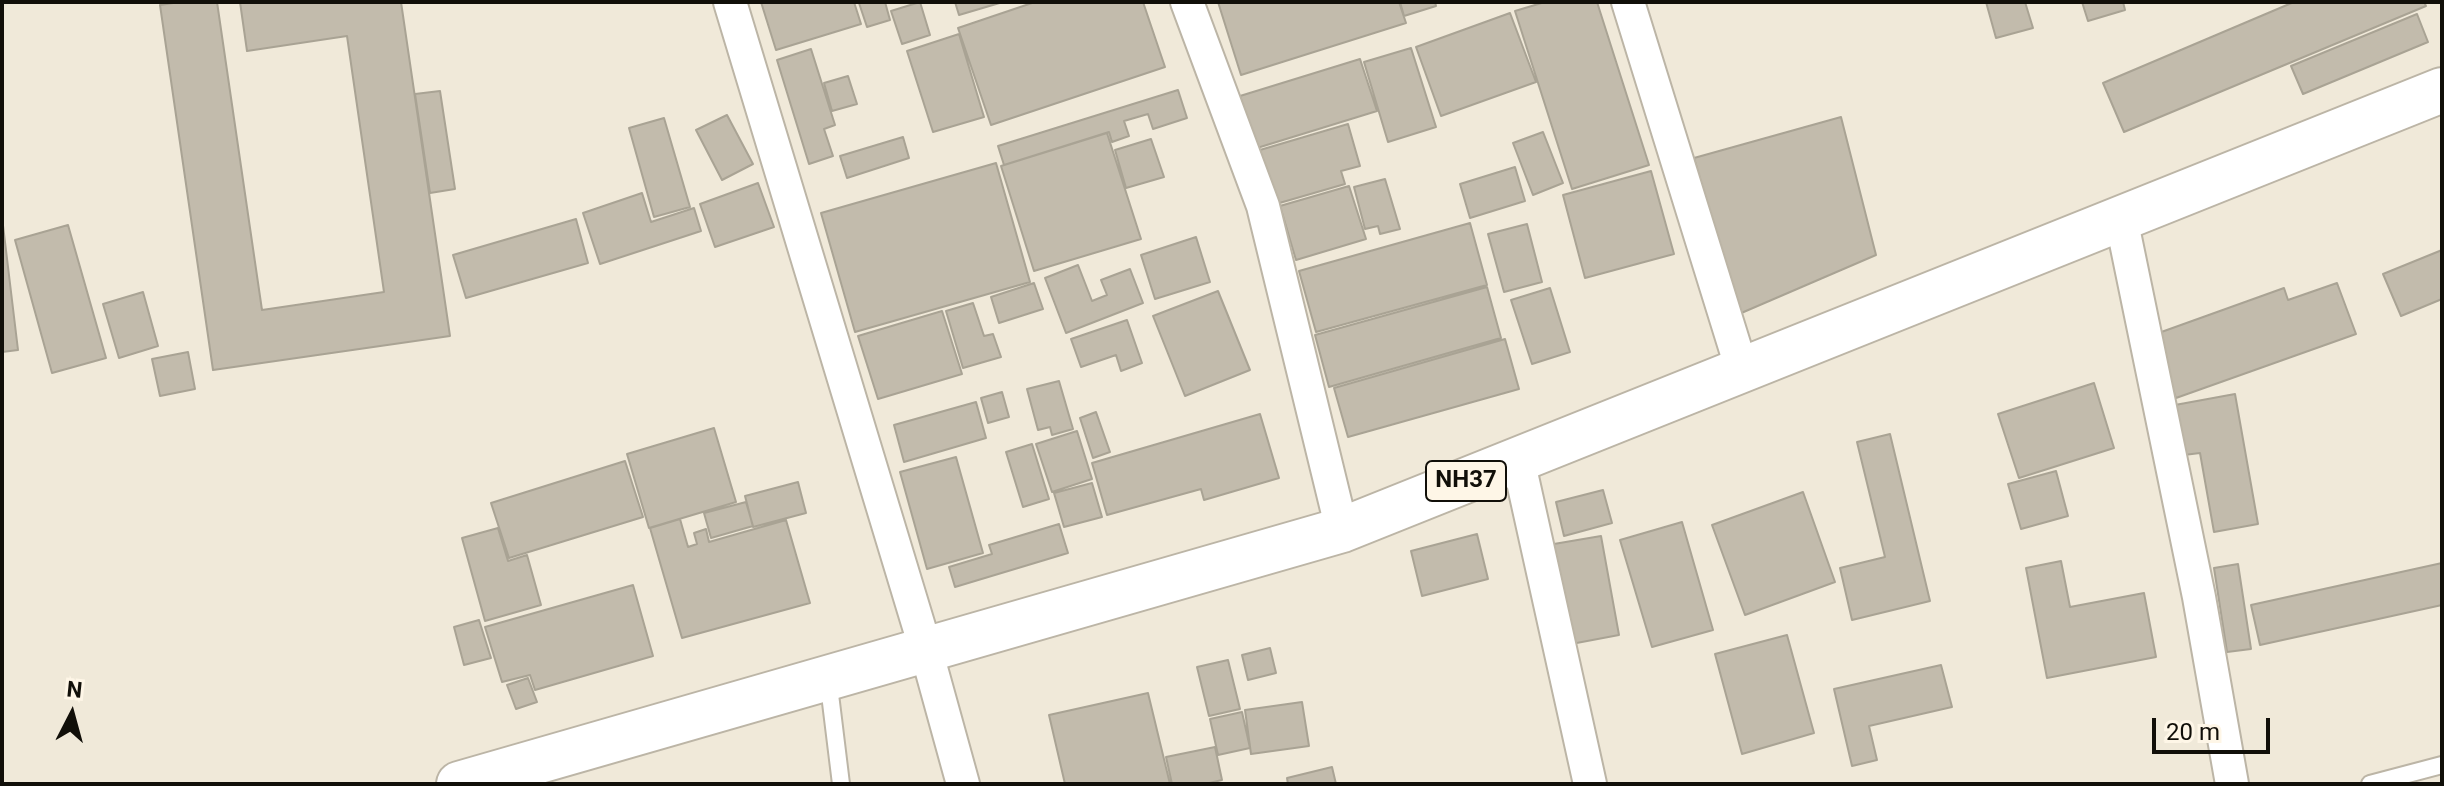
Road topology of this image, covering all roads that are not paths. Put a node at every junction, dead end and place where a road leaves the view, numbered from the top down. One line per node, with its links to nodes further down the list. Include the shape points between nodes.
1 (730, 2): 9 (street)
2 (1187, 2): 8 (street, via 1263,206)
3 (1628, 2): 6 (street)
4 (2442, 90): 5 (highway, NH37)
5 (2121, 218): 6 (highway, NH37); 16 (street)
6 (1742, 370): 7 (highway, NH37)
7 (1518, 459): 8 (highway, NH37); 15 (street)
8 (1342, 530): 9 (highway, NH37)
9 (926, 650): 10 (highway, NH37); 14 (street)
10 (828, 677): 12 (highway, NH37); 13 (lane)
11 (2442, 765): 17 (lane)
12 (459, 784)
13 (841, 784)
14 (963, 784)
15 (1590, 784)
16 (2232, 784)
17 (2370, 784)

